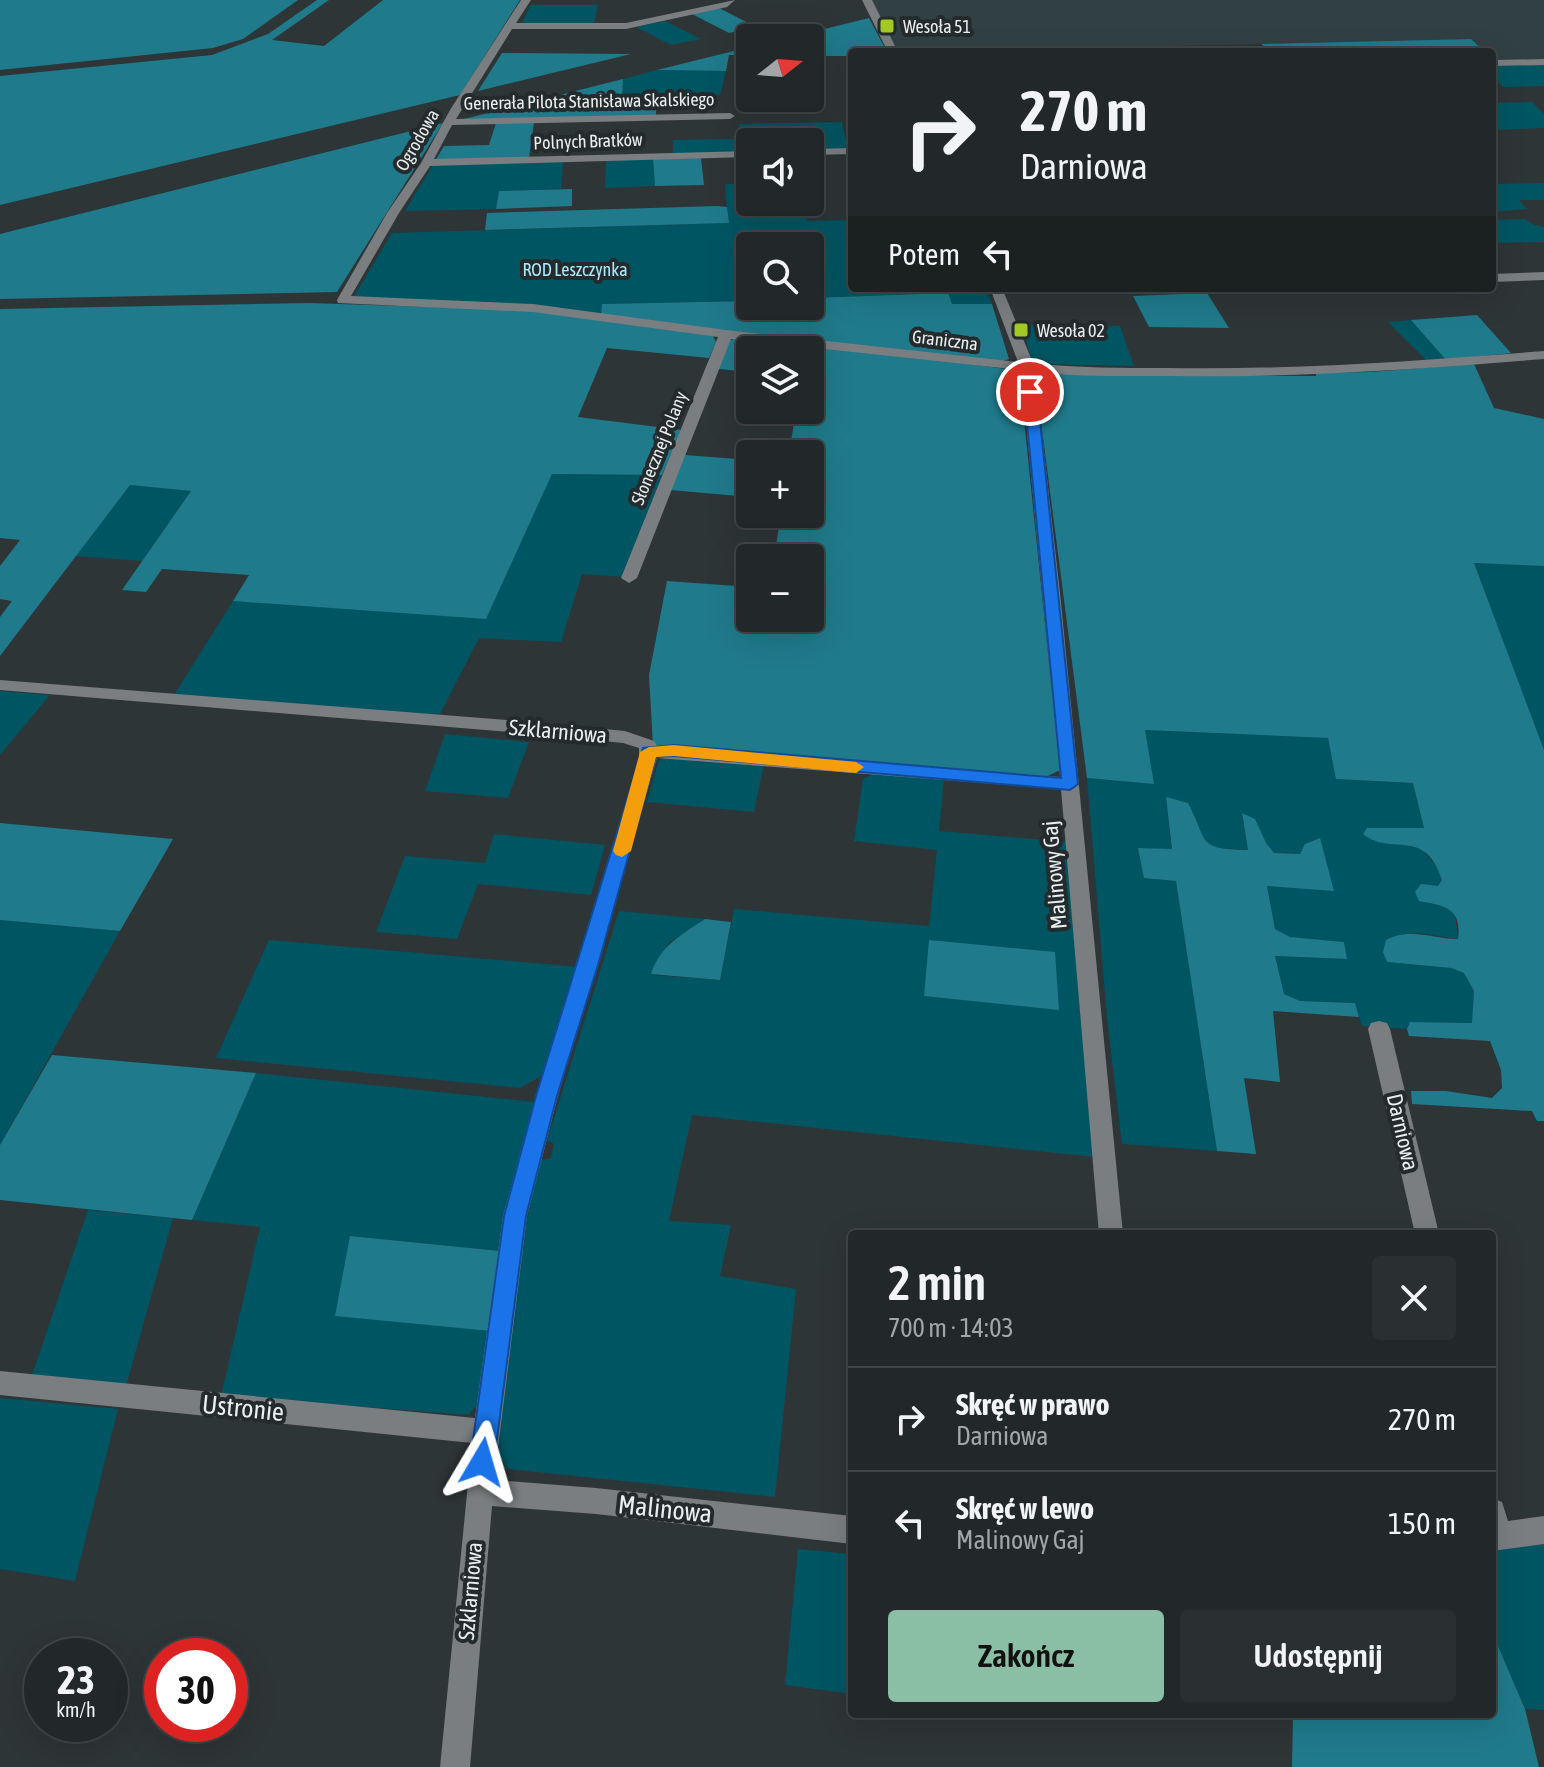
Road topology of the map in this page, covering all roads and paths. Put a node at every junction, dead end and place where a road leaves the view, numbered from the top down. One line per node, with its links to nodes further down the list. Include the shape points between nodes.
1 (526, 0): 4 (street, Ogrodowa)
2 (730, 0): 4 (street, via 626,26)
3 (867, 0): 5 (street)
4 (508, 26): 9 (street, Ogrodowa)
5 (891, 48)
6 (1544, 62): 7 (street)
7 (1496, 63)
8 (730, 116): 9 (street, Generała Pilota Stanisława Skalskiego)
9 (448, 122): 13 (street, Ogrodowa)
10 (848, 151): 11 (street)
11 (824, 152)
12 (736, 154): 13 (street, Polnych Bratków)
13 (427, 163): 17 (street, Ogrodowa)
14 (1544, 276): 15 (street)
15 (1496, 278)
16 (998, 292): 20 (street)
17 (343, 300): 18 (street, Graniczna, via 533,308)
18 (726, 334): 20 (street, Graniczna); 21 (street, Słonecznej Polany)
19 (1544, 355): 20 (street, Graniczna, via 1309,371)
20 (1028, 369): 24 (street, Malinowy Gaj)
21 (629, 578)
22 (0, 685): 23 (street, Szklarniowa, via 599,734 640,740)
23 (649, 752): 24 (street); 29 (street, Szklarniowa, via 515,1216)
24 (1070, 784): 26 (street, Malinowy Gaj)
25 (1379, 1029): 27 (street, Darniowa)
26 (1111, 1230)
27 (1426, 1230)
28 (0, 1383): 29 (street, Ustronie)
29 (485, 1432): 30 (street, Szklarniowa)
30 (479, 1492): 32 (street, Malinowa); 34 (street, Szklarniowa)
31 (1496, 1528): 33 (street)
32 (848, 1530)
33 (1544, 1530)
34 (455, 1767)

